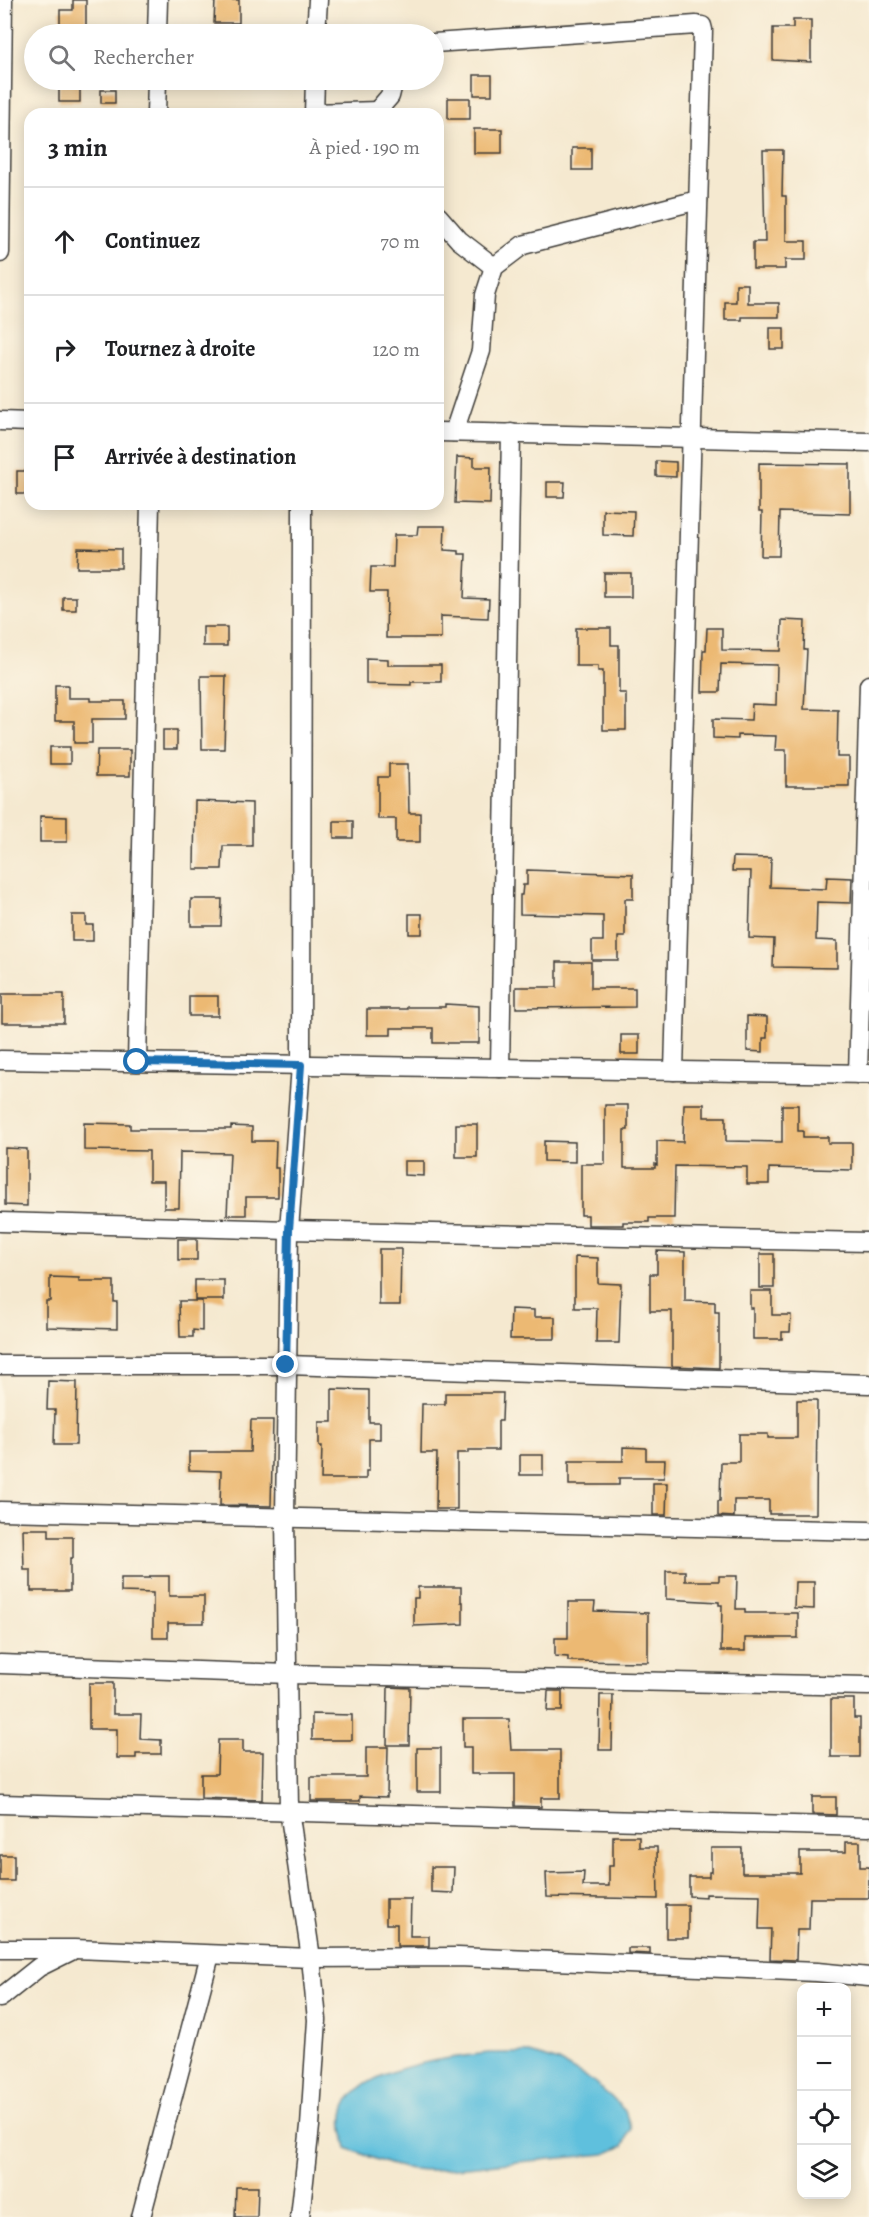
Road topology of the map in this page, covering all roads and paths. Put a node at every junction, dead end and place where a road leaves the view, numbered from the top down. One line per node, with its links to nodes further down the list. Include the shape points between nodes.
1 (3, 0): 15 (street)
2 (158, 0): 4 (street)
3 (318, 0): 5 (street)
4 (157, 24)
5 (317, 24)
6 (444, 42): 13 (street, via 702,26)
7 (157, 90): 10 (street)
8 (315, 90): 11 (street)
9 (392, 90): 12 (street)
10 (156, 108)
11 (314, 108)
12 (380, 108)
13 (698, 200): 16 (street, via 523,245); 21 (street)
14 (444, 223): 16 (street)
15 (0, 253)
16 (494, 267): 19 (street, via 485,296 481,351)
17 (0, 421): 18 (street)
18 (24, 422)
19 (446, 432): 20 (street)
20 (511, 433): 21 (street); 29 (street)
21 (692, 438): 22 (street); 30 (street)
22 (869, 442)
23 (150, 510): 27 (street)
24 (302, 510): 28 (street)
25 (869, 685): 31 (street)
26 (0, 1060): 27 (street)
27 (137, 1062): 28 (street)
28 (301, 1065): 29 (street); 33 (street)
29 (500, 1068): 30 (street)
30 (674, 1071): 31 (street)
31 (863, 1074)
32 (0, 1222): 33 (street)
33 (289, 1230): 34 (street); 36 (street)
34 (869, 1242)
35 (0, 1365): 36 (street)
36 (286, 1365): 37 (street); 39 (street)
37 (869, 1384)
38 (0, 1511): 39 (street)
39 (285, 1517): 40 (street); 42 (street)
40 (869, 1531)
41 (0, 1664): 42 (street)
42 (288, 1674): 43 (street); 45 (street)
43 (869, 1686)
44 (0, 1804): 45 (street)
45 (289, 1810): 46 (street); 50 (street)
46 (869, 1827)
47 (0, 1949): 48 (street)
48 (74, 1949): 49 (street); 52 (street, via 39,1967)
49 (210, 1955): 50 (street); 53 (street)
50 (311, 1958): 51 (street, via 469,1957); 54 (street, via 317,2020)
51 (869, 1977)
52 (0, 1998)
53 (141, 2217)
54 (300, 2217)

